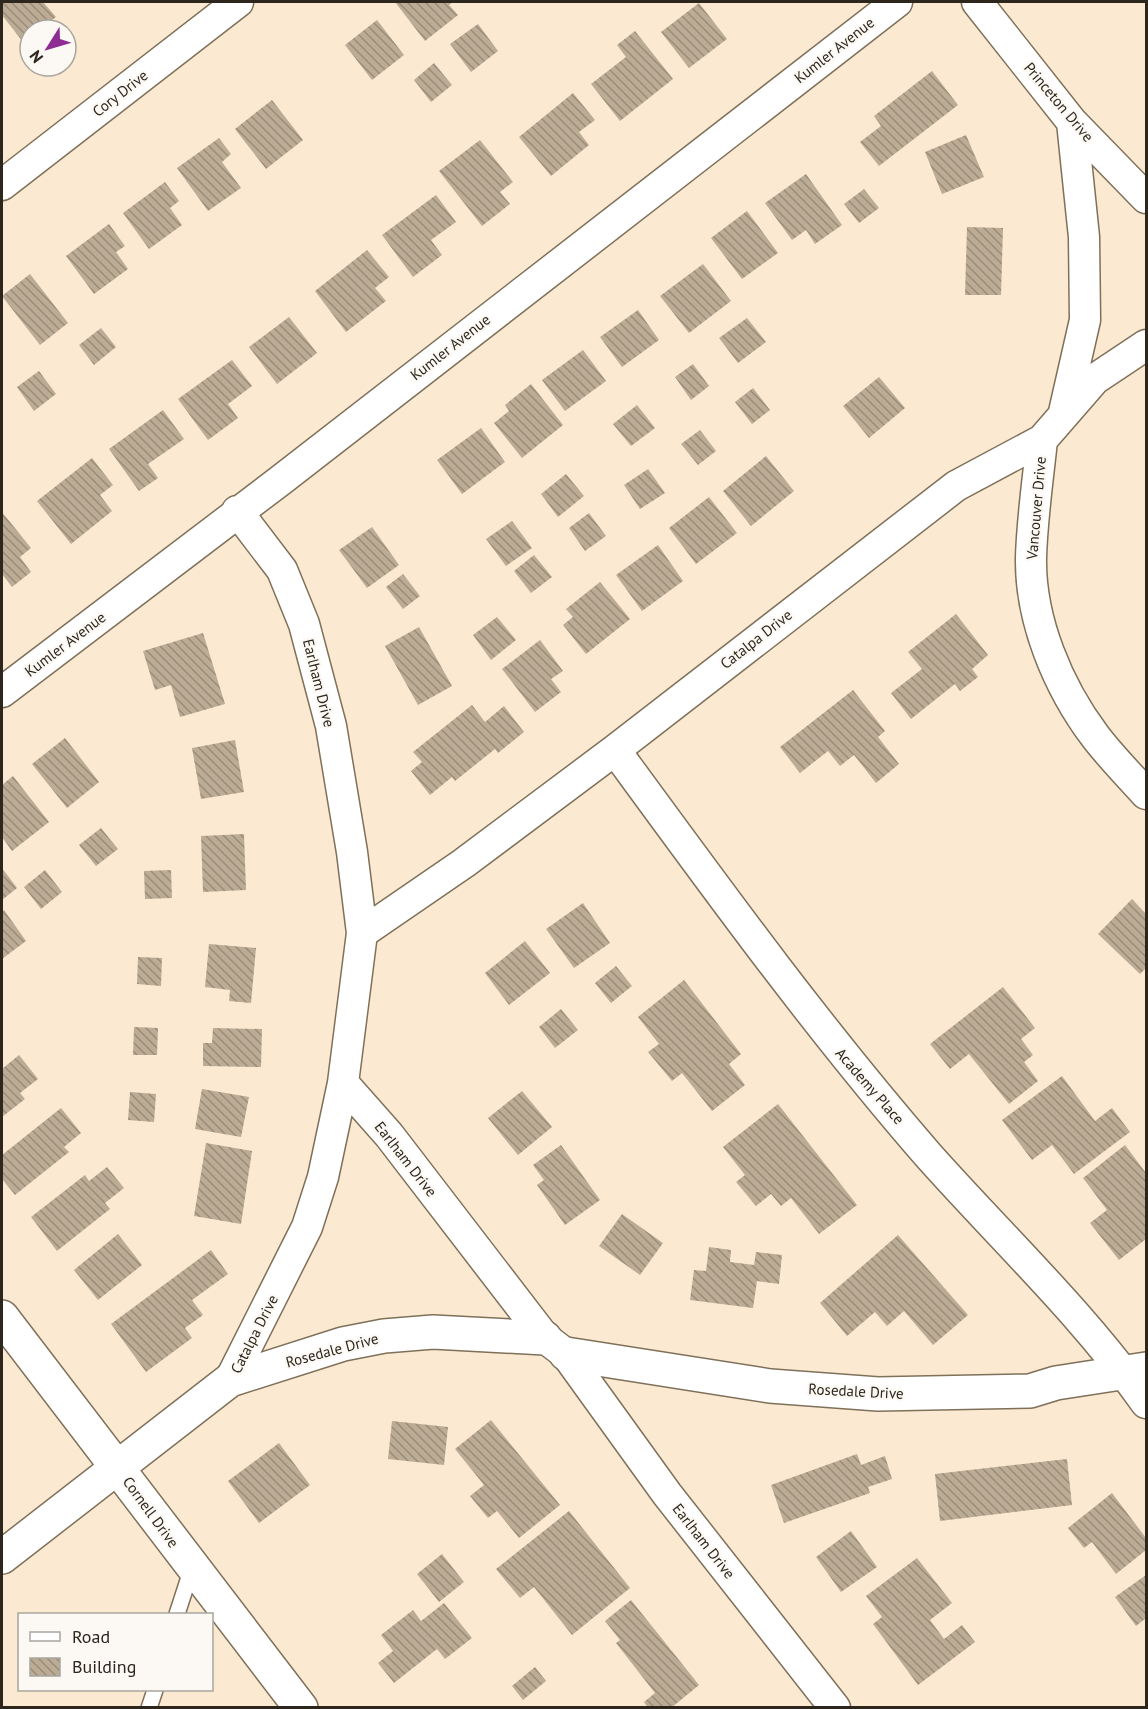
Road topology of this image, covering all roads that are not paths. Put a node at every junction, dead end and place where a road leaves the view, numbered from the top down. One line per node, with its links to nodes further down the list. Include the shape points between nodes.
1 (238, 2): 5 (street, Cory Drive)
2 (897, 2): 10 (street, Kumler Avenue)
3 (977, 2): 4 (street, Princeton Drive)
4 (1072, 122): 6 (street, Princeton Drive); 8 (street, via 1084,237 1086,320)
5 (2, 185)
6 (1146, 198)
7 (1146, 345): 8 (street, Catalpa Drive, via 1095,379)
8 (1064, 413): 9 (street, Catalpa Drive)
9 (1042, 440): 12 (street, Catalpa Drive, via 956,486); 13 (street, Vancouver Drive, via 1031,559 1037,609 1050,657 1072,703 1095,737)
10 (237, 511): 11 (street, Kumler Avenue); 14 (street, Earlham Drive, via 282,570 304,624 331,726)
11 (2, 692)
12 (615, 750): 14 (street, Catalpa Drive, via 464,863); 18 (street, Academy Place, via 833,1043 1056,1293)
13 (1146, 794)
14 (362, 933): 15 (street, Earlham Drive)
15 (343, 1083): 17 (street, Earlham Drive, via 389,1135); 19 (street, Catalpa Drive, via 323,1177 307,1227)
16 (2, 1317): 21 (street, Cornell Drive)
17 (555, 1346): 18 (street, Rosedale Drive, via 770,1386 878,1394 1030,1391 1056,1383); 19 (street, Rosedale Drive, via 433,1332 384,1336 343,1344); 28 (street, Earlham Drive)
18 (1136, 1371): 20 (street, Academy Place)
19 (230, 1380): 21 (street, Catalpa Drive)
20 (1146, 1403)
21 (117, 1466): 22 (street, Catalpa Drive); 23 (street, Cornell Drive)
22 (2, 1557)
23 (192, 1568): 24 (lane); 27 (street, Cornell Drive)
24 (177, 1613)
25 (154, 1691): 26 (lane)
26 (149, 1707)
27 (301, 1707)
28 (835, 1707)

